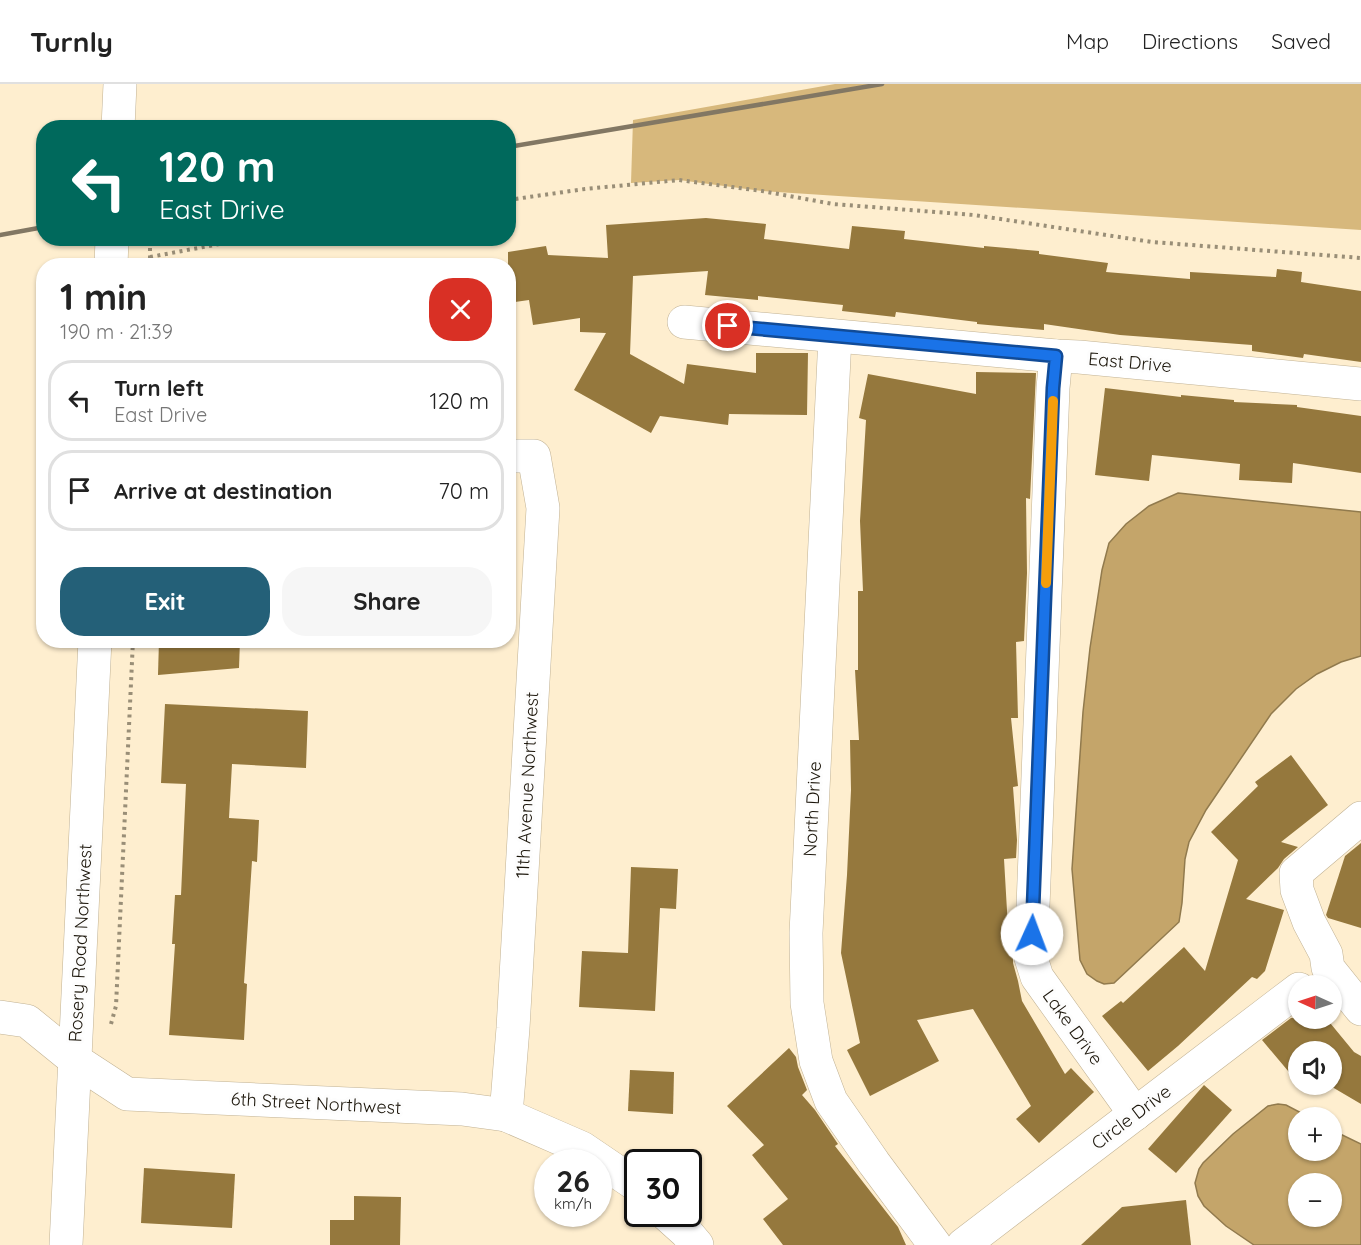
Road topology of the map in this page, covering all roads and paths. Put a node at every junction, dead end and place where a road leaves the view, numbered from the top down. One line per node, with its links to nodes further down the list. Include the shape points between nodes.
1 (120, 84): 2 (street)
2 (118, 120)
3 (516, 199): 7 (path, via 679,180 833,204 974,215 1152,242)
4 (150, 246): 6 (path)
5 (209, 246): 6 (path)
6 (150, 257)
7 (1361, 258)
8 (684, 322): 9 (street, East Drive)
9 (835, 337): 10 (street, East Drive); 27 (street, North Drive, via 806,933 807,1003 816,1061 831,1101)
10 (1056, 356): 11 (street, East Drive); 21 (street, Lake Drive, via 1031,958 1037,977)
11 (1361, 384)
12 (521, 456): 22 (street, 11th Avenue Northwest, via 543,508)
13 (95, 648): 20 (street, Rosery Road Northwest)
14 (1361, 818): 15 (street, via 1296,873 1297,890 1326,954)
15 (1317, 975)
16 (1342, 995): 18 (street)
17 (1288, 997): 21 (street, Circle Drive)
18 (1361, 1009)
19 (0, 1017): 20 (street, 6th Street Northwest, via 27,1021)
20 (75, 1060): 22 (street, 6th Street Northwest, via 127,1094 462,1109); 25 (street, Rosery Road Northwest)
21 (1136, 1114): 28 (street, Circle Drive)
22 (506, 1115): 23 (street, 6th Street Northwest, via 582,1148)
23 (624, 1176)
24 (680, 1227): 26 (street)
25 (66, 1245)
26 (697, 1245)
27 (935, 1245)
28 (963, 1245)

